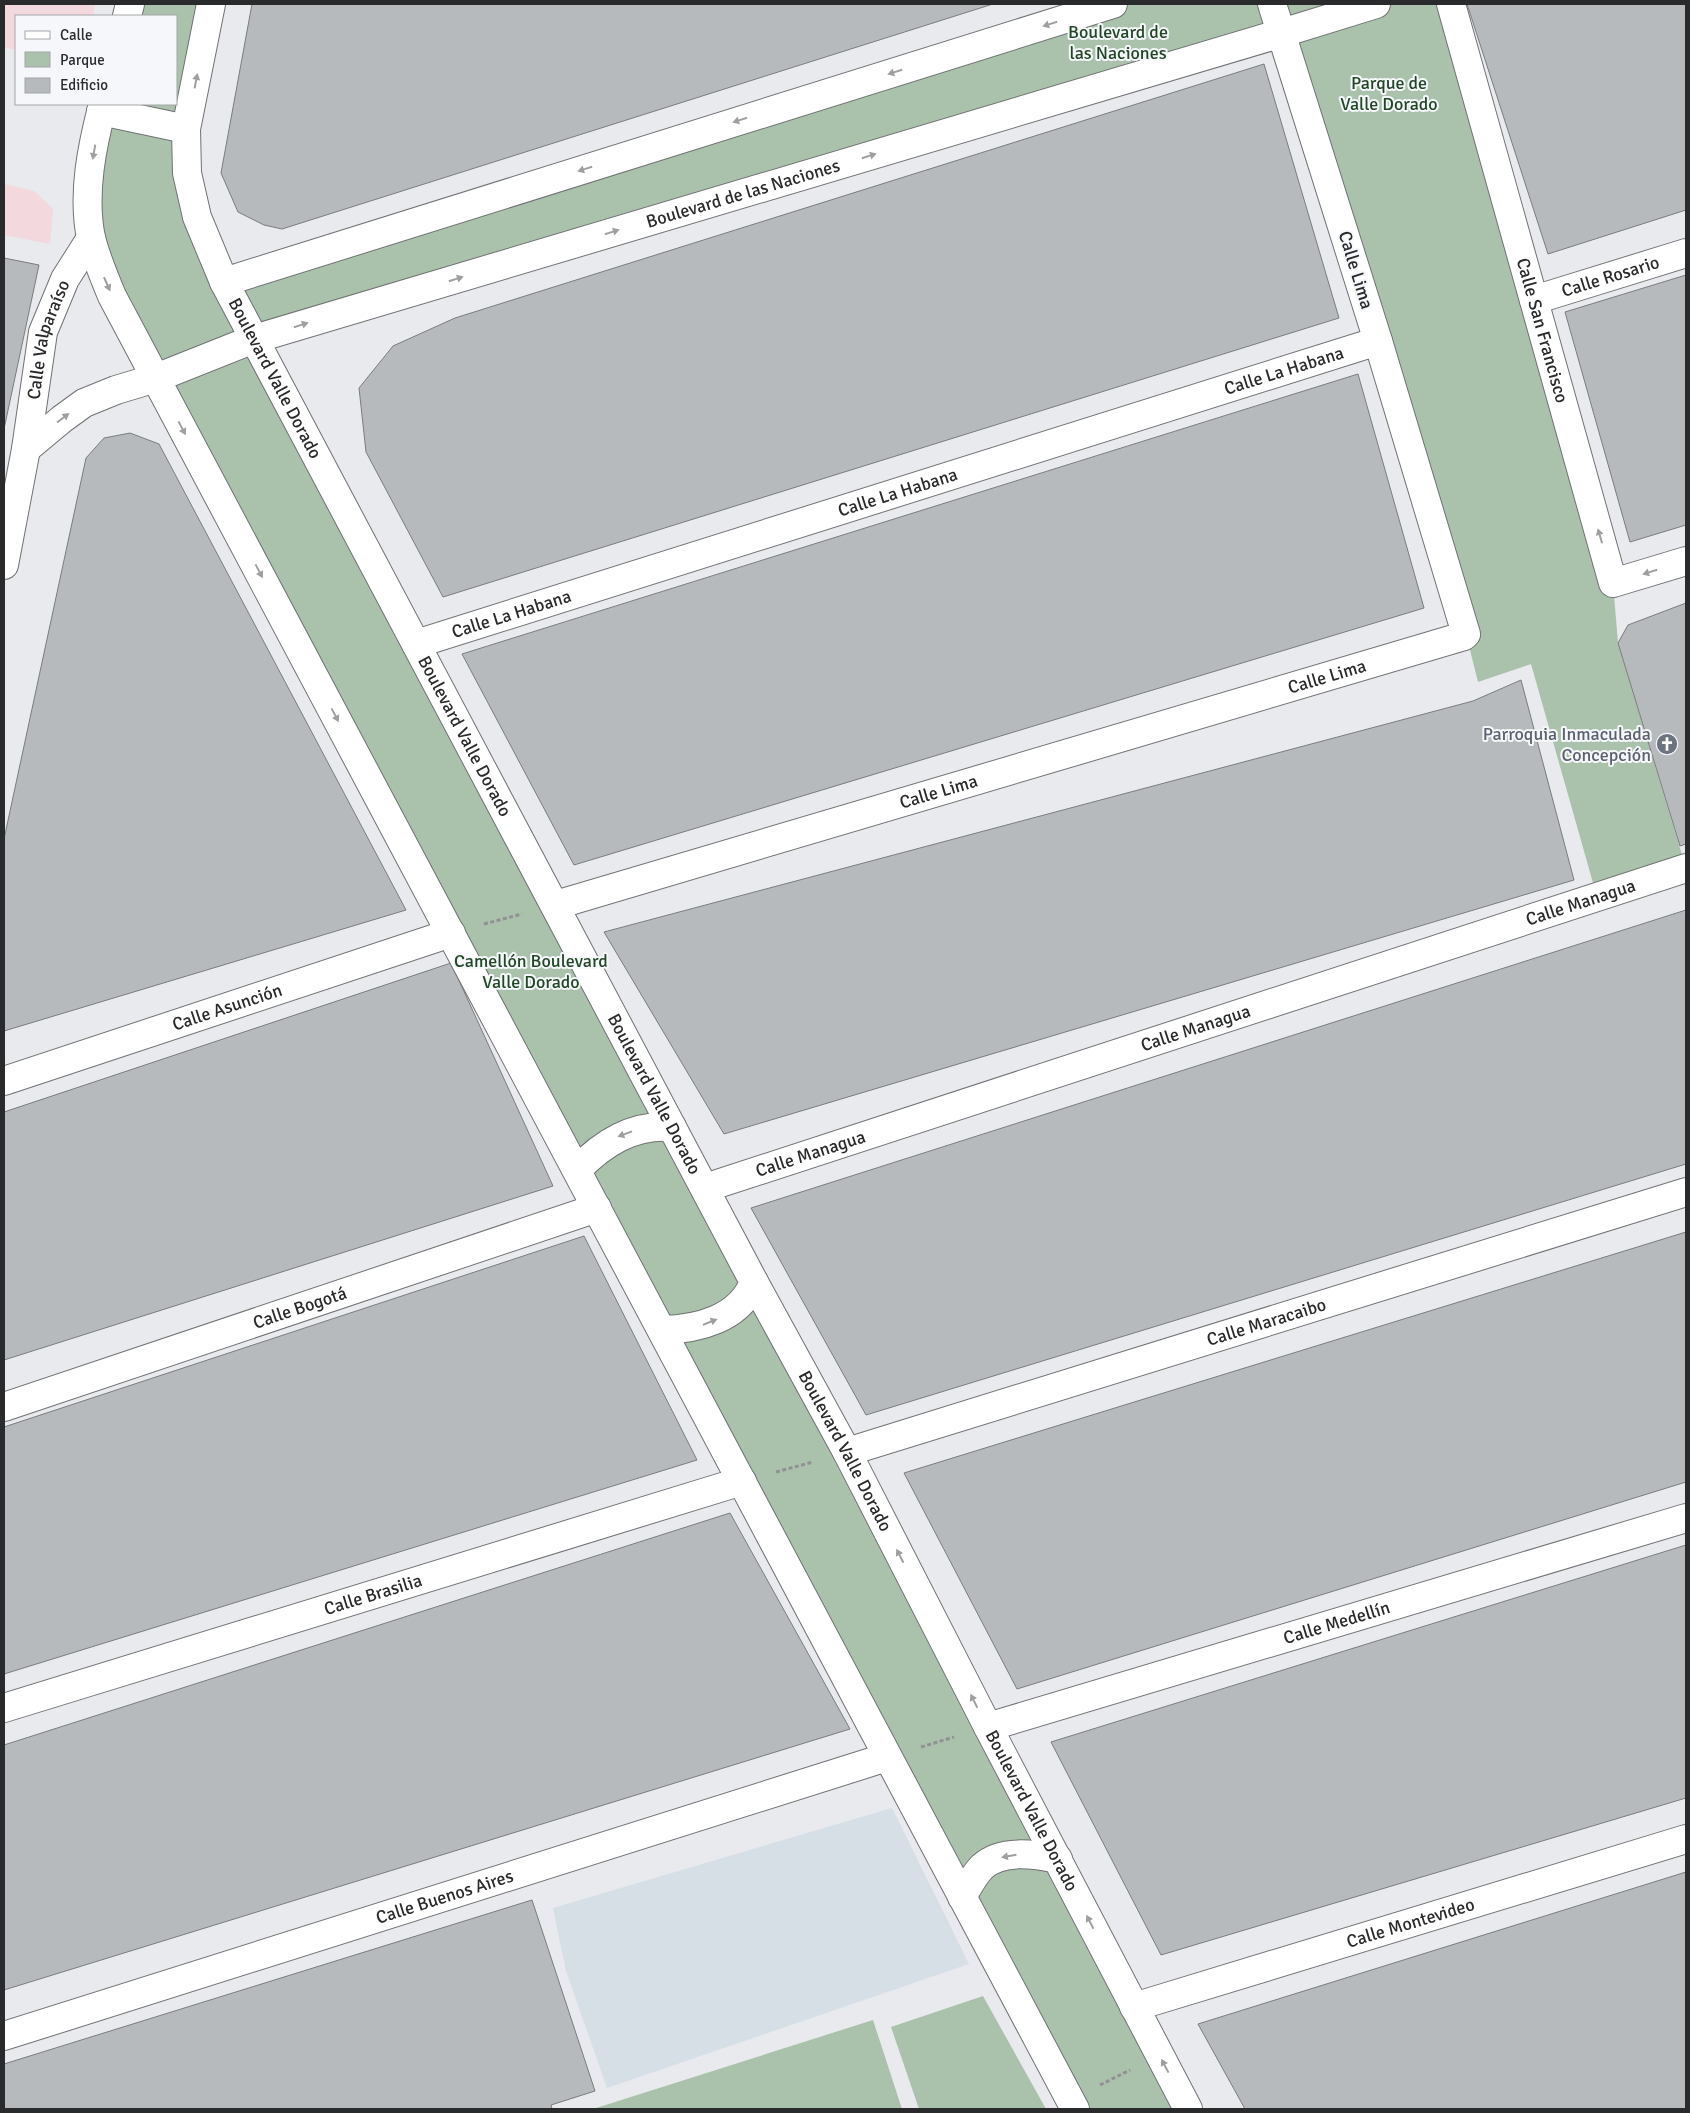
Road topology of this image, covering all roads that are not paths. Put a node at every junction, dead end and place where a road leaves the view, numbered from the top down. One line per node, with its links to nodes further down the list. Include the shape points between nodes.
1 (211, 4): 8 (street, Boulevard Valle Dorado, one-way to 1)
2 (1113, 4): 11 (street, one-way to 11)
3 (1272, 4): 6 (street, Calle Lima)
4 (1376, 4): 6 (street, Boulevard de las Naciones)
5 (1451, 4): 12 (street, Calle San Francisco)
6 (1282, 33): 13 (street, Boulevard de las Naciones, one-way to 6); 14 (street, Calle Lima)
7 (102, 107): 8 (street); 9 (street, one-way to 9, via 89,179 87,208)
8 (186, 129): 11 (street, Boulevard Valle Dorado, via 187,173 197,217)
9 (91, 238): 15 (street, one-way to 15, via 112,296); 16 (street, Calle Valparaíso, via 65,279 43,332)
10 (1686, 253): 12 (street, Calle Rosario)
11 (224, 282): 13 (street, Boulevard Valle Dorado)
12 (1534, 300): 17 (street, Calle San Francisco, one-way to 12, via 1613,583)
13 (254, 339): 15 (street, Boulevard de las Naciones); 19 (street, Boulevard Valle Dorado)
14 (1378, 341): 19 (street, Calle La Habana); 21 (street, Calle Lima, via 1464,636)
15 (156, 378): 16 (street, Calle Valparaíso, one-way to 15, via 84,403); 22 (street, one-way to 22)
16 (26, 449): 18 (street, Calle Valparaíso)
17 (1686, 561)
18 (4, 565)
19 (416, 644): 21 (street, Boulevard Valle Dorado)
20 (1686, 868): 26 (street, Calle Managua)
21 (556, 905): 24 (street, Boulevard Valle Dorado)
22 (451, 933): 23 (street, Calle Asunción); 25 (street)
23 (4, 1081)
24 (672, 1127): 25 (street, one-way to 25, via 639,1129 616,1138 594,1152); 26 (street, Boulevard Valle Dorado)
25 (577, 1170): 28 (street)
26 (705, 1188): 29 (street, Boulevard Valle Dorado)
27 (1686, 1192): 32 (street, Calle Maracaibo)
28 (597, 1208): 30 (street); 31 (street, Calle Bogotá)
29 (754, 1282): 30 (street, one-way to 29, via 687,1330 711,1323 733,1310 750,1292); 32 (street, Boulevard Valle Dorado)
30 (662, 1330): 33 (street)
31 (4, 1407)
32 (847, 1452): 36 (street, Boulevard Valle Dorado, one-way to 32)
33 (742, 1481): 35 (street, Calle Brasilia); 37 (street)
34 (1686, 1518): 36 (street, Calle Medellín)
35 (4, 1708)
36 (988, 1727): 39 (street, Boulevard Valle Dorado)
37 (887, 1757): 40 (street); 42 (street, Calle Buenos Aires)
38 (1686, 1839): 41 (street, Calle Montevideo)
39 (1058, 1859): 40 (street, one-way to 40, via 1018,1854 1000,1857 982,1867); 41 (street, Boulevard Valle Dorado, one-way to 39)
40 (962, 1897): 43 (street)
41 (1134, 2007): 44 (street, Boulevard Valle Dorado, one-way to 41)
42 (4, 2036)
43 (1073, 2105)
44 (1188, 2109)

